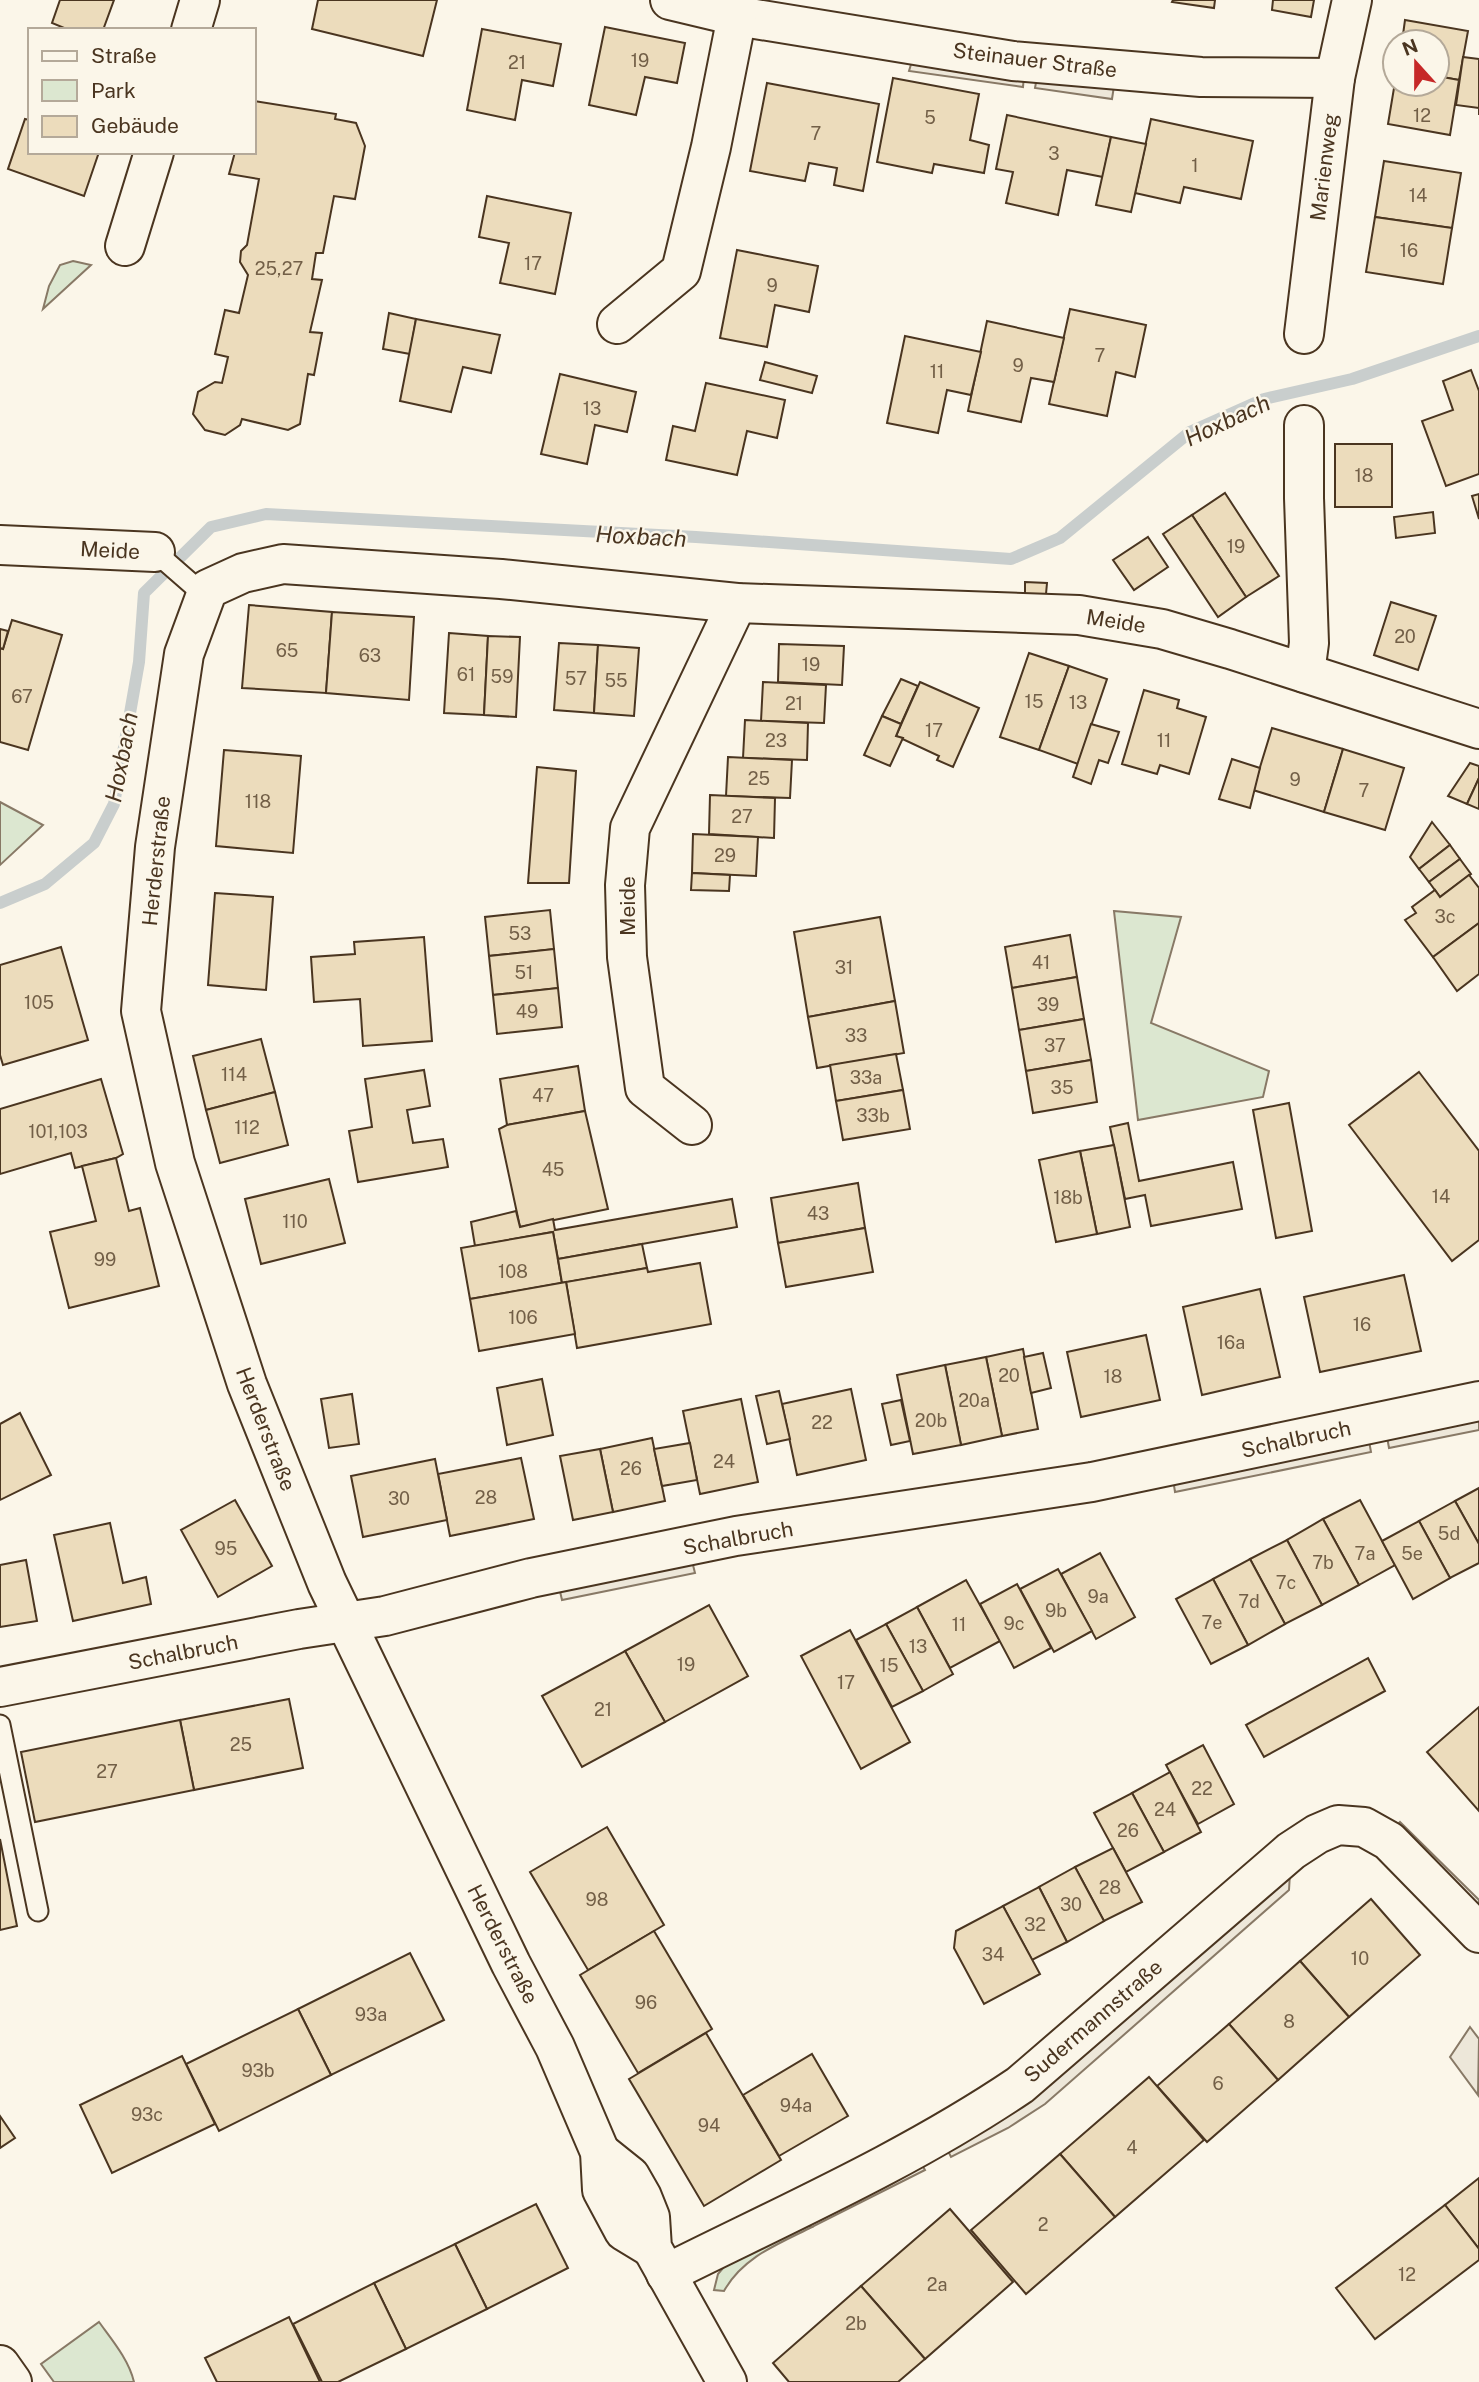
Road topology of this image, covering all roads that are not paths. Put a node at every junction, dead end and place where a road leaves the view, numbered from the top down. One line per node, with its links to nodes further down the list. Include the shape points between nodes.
1 (200, 0): 5 (street)
2 (670, 0): 4 (street, Steinauer Straße)
3 (1352, 0): 6 (street, Marienweg)
4 (737, 16): 6 (street, Steinauer Straße, via 1013,61 1201,77); 9 (street, via 681,271)
5 (192, 28)
6 (1335, 78): 10 (street, Marienweg)
7 (153, 154): 8 (street)
8 (125, 246)
9 (617, 324)
10 (1304, 334)
11 (1304, 425): 16 (street, via 1309,643)
12 (0, 545): 13 (street, Meide)
13 (155, 552): 14 (lane, Meide)
14 (201, 587): 15 (street, Meide, via 283,564 501,579); 20 (street, Herderstraße, via 184,654 155,847 141,1011 175,1163 247,1384)
15 (737, 603): 16 (street, Meide, via 1079,615 1163,629); 18 (street, Meide, via 630,828 625,885 627,957 645,1088)
16 (1305, 673): 17 (street, Meide)
17 (1479, 729)
18 (692, 1125)
19 (1479, 1401): 20 (street, Schalbruch, via 1092,1482 736,1536 531,1578)
20 (346, 1624): 21 (street, Schalbruch, via 299,1629); 25 (street, Herderstraße, via 555,2047 600,2152 602,2190 624,2231)
21 (0, 1687)
22 (0, 1726): 23 (lane)
23 (38, 1911)
24 (1479, 1933): 25 (street, Sudermannstraße, via 1389,1841 1364,1827 1339,1825 1291,1851 1010,2092 901,2158)
25 (659, 2261): 28 (street, Herderstraße)
26 (0, 2365): 27 (street)
27 (12, 2382)
28 (727, 2382)

